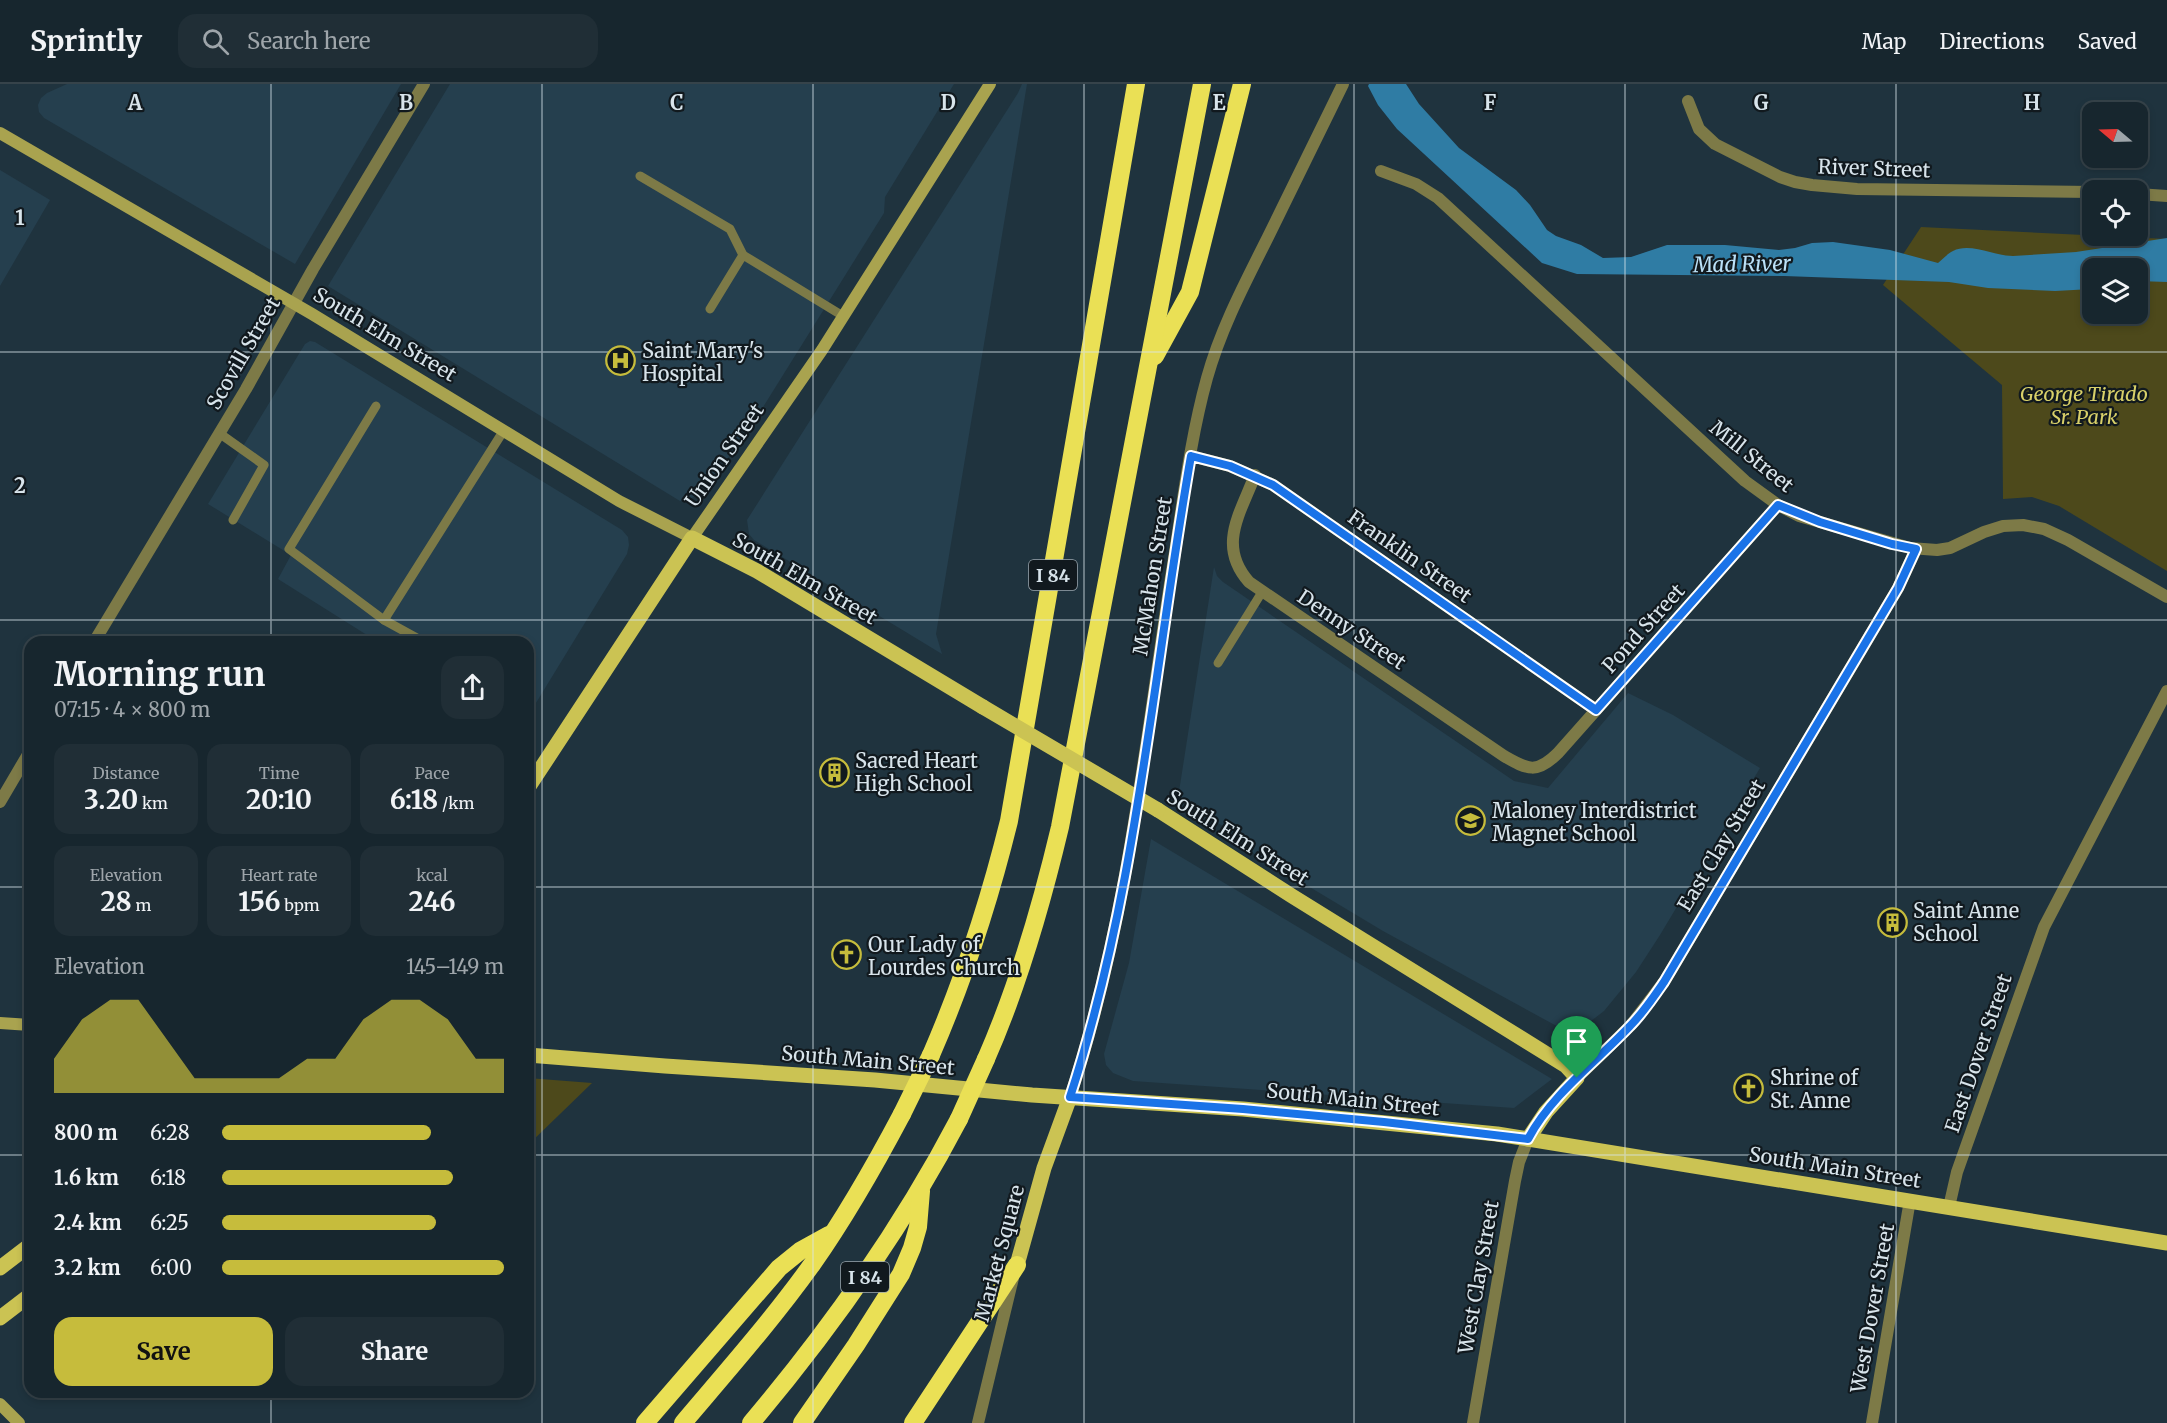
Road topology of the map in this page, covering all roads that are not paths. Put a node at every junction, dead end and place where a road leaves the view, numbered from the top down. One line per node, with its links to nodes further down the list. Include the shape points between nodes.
1 (424, 84): 15 (street, Scovill Street)
2 (990, 84): 17 (main road, Union Street)
3 (1137, 84): 49 (highway, I 84, bridge, via 1025,738 998,867 971,953 931,1055 903,1114)
4 (1202, 84): 18 (highway, I 84)
5 (1242, 84): 18 (highway, via 1190,292)
6 (1343, 84): 22 (street, McMahon Street, via 1221,338 1202,400)
7 (1688, 101): 11 (street, River Street, via 1699,129 1714,144 1795,182 1857,189)
8 (0, 133): 15 (main road, South Elm Street)
9 (1381, 171): 24 (street, Mill Street, via 1416,184 1438,198 1745,482)
10 (639, 176): 14 (lane, via 730,230)
11 (2082, 192)
12 (2148, 195): 13 (street)
13 (2167, 196)
14 (743, 255): 16 (lane); 17 (lane)
15 (294, 303): 20 (main road, South Elm Street); 21 (street, Scovill Street)
16 (710, 309)
17 (843, 316): 26 (main road, Union Street)
18 (1147, 371): 46 (highway, I 84, bridge, via 1060,827 1032,938 986,1059)
19 (376, 406): 30 (lane, via 289,549)
20 (504, 430): 26 (main road, South Elm Street, via 619,501); 30 (lane)
21 (219, 434): 25 (lane, via 264,465); 31 (street, Scovill Street)
22 (1191, 456): 23 (street, Franklin Street); 44 (street, McMahon Street, via 1119,914)
23 (1255, 475): 28 (street, Denny Street, via 1236,522 1232,554 1241,572); 35 (street, Franklin Street)
24 (1778, 505): 27 (street, Mill Street, via 1820,522); 35 (street, Pond Street)
25 (233, 520)
26 (692, 538): 38 (main road, Union Street); 43 (main road, South Elm Street, bridge, via 757,571 1158,810 1553,1056)
27 (1916, 549): 29 (street, Mill Street, via 1950,548 2003,526 2034,527 2068,540); 43 (street, East Clay Street, via 1898,588 1664,982 1631,1025)
28 (1262, 592): 33 (lane); 37 (street, Denny Street, via 1504,756)
29 (2167, 597)
30 (384, 620): 32 (lane)
31 (98, 636)
32 (413, 636)
33 (1218, 663)
34 (2167, 692): 48 (street, East Dover Street, via 2044,927 1957,1172)
35 (1596, 710): 37 (street, Pond Street, via 1547,764)
36 (24, 761): 39 (street)
37 (1531, 768)
38 (534, 779)
39 (0, 802)
40 (0, 1023): 41 (main road)
41 (24, 1025)
42 (534, 1055): 44 (main road, South Main Street)
43 (1577, 1078): 45 (main road, East Clay Street)
44 (1070, 1097): 45 (main road, South Main Street, via 1243,1109); 52 (main road, Market Square, via 1044,1168)
45 (1528, 1139): 47 (main road, South Main Street); 64 (street, West Clay Street, via 1515,1181)
46 (921, 1188): 60 (highway, I 84, via 849,1300); 61 (highway, via 918,1227 901,1274)
47 (1910, 1200): 48 (main road, South Main Street); 65 (street, West Dover Street)
48 (1949, 1207): 50 (main road, South Main Street)
49 (833, 1233): 58 (highway, via 779,1268); 59 (highway, I 84, via 778,1310)
50 (2167, 1243)
51 (24, 1250): 53 (main road)
52 (1017, 1265): 62 (highway); 63 (street, Market Square)
53 (0, 1268)
54 (24, 1299): 55 (main road)
55 (0, 1318)
56 (0, 1404): 57 (main road)
57 (19, 1423)
58 (645, 1423)
59 (683, 1423)
60 (751, 1423)
61 (802, 1423)
62 (913, 1423)
63 (978, 1423)
64 (1473, 1423)
65 (1872, 1423)

